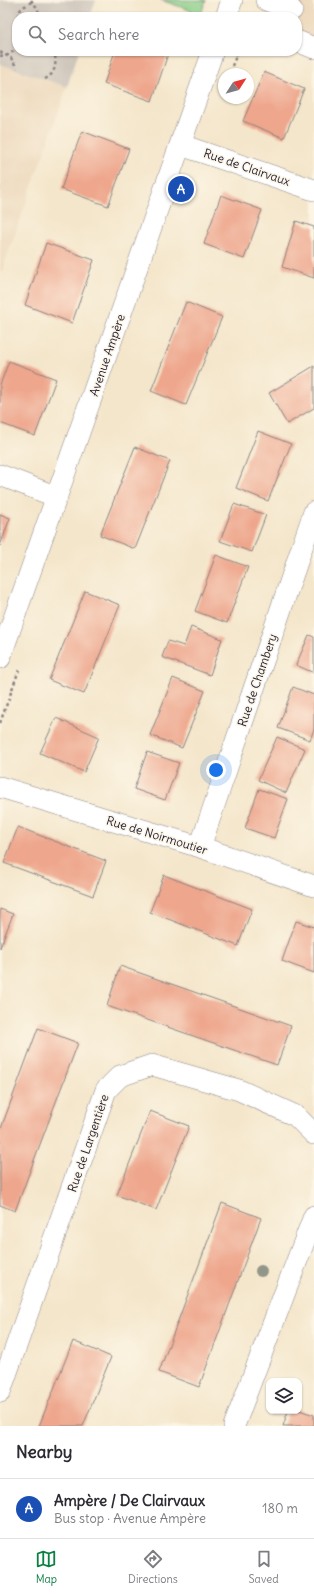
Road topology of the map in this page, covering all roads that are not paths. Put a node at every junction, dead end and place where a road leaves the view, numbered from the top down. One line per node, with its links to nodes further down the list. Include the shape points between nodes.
1 (232, 0): 4 (street)
2 (266, 0): 3 (street)
3 (293, 9)
4 (228, 12)
5 (302, 43): 6 (street)
6 (314, 48)
7 (211, 56): 8 (street, Avenue Ampère)
8 (181, 144): 9 (street, Rue de Clairvaux); 11 (street, Avenue Ampère)
9 (314, 190)
10 (0, 476): 11 (street)
11 (57, 497): 13 (street, Avenue Ampère)
12 (314, 512): 15 (street, Rue de Chambery)
13 (0, 658)
14 (0, 787): 15 (street, Rue de Noirmoutier)
15 (200, 847): 16 (street, Rue de Noirmoutier)
16 (314, 886)
17 (314, 1134): 19 (street, Rue de Largentière, via 296,1116 239,1090 152,1065 120,1076 106,1090)
18 (314, 1216): 20 (street)
19 (0, 1392)
20 (234, 1426)

